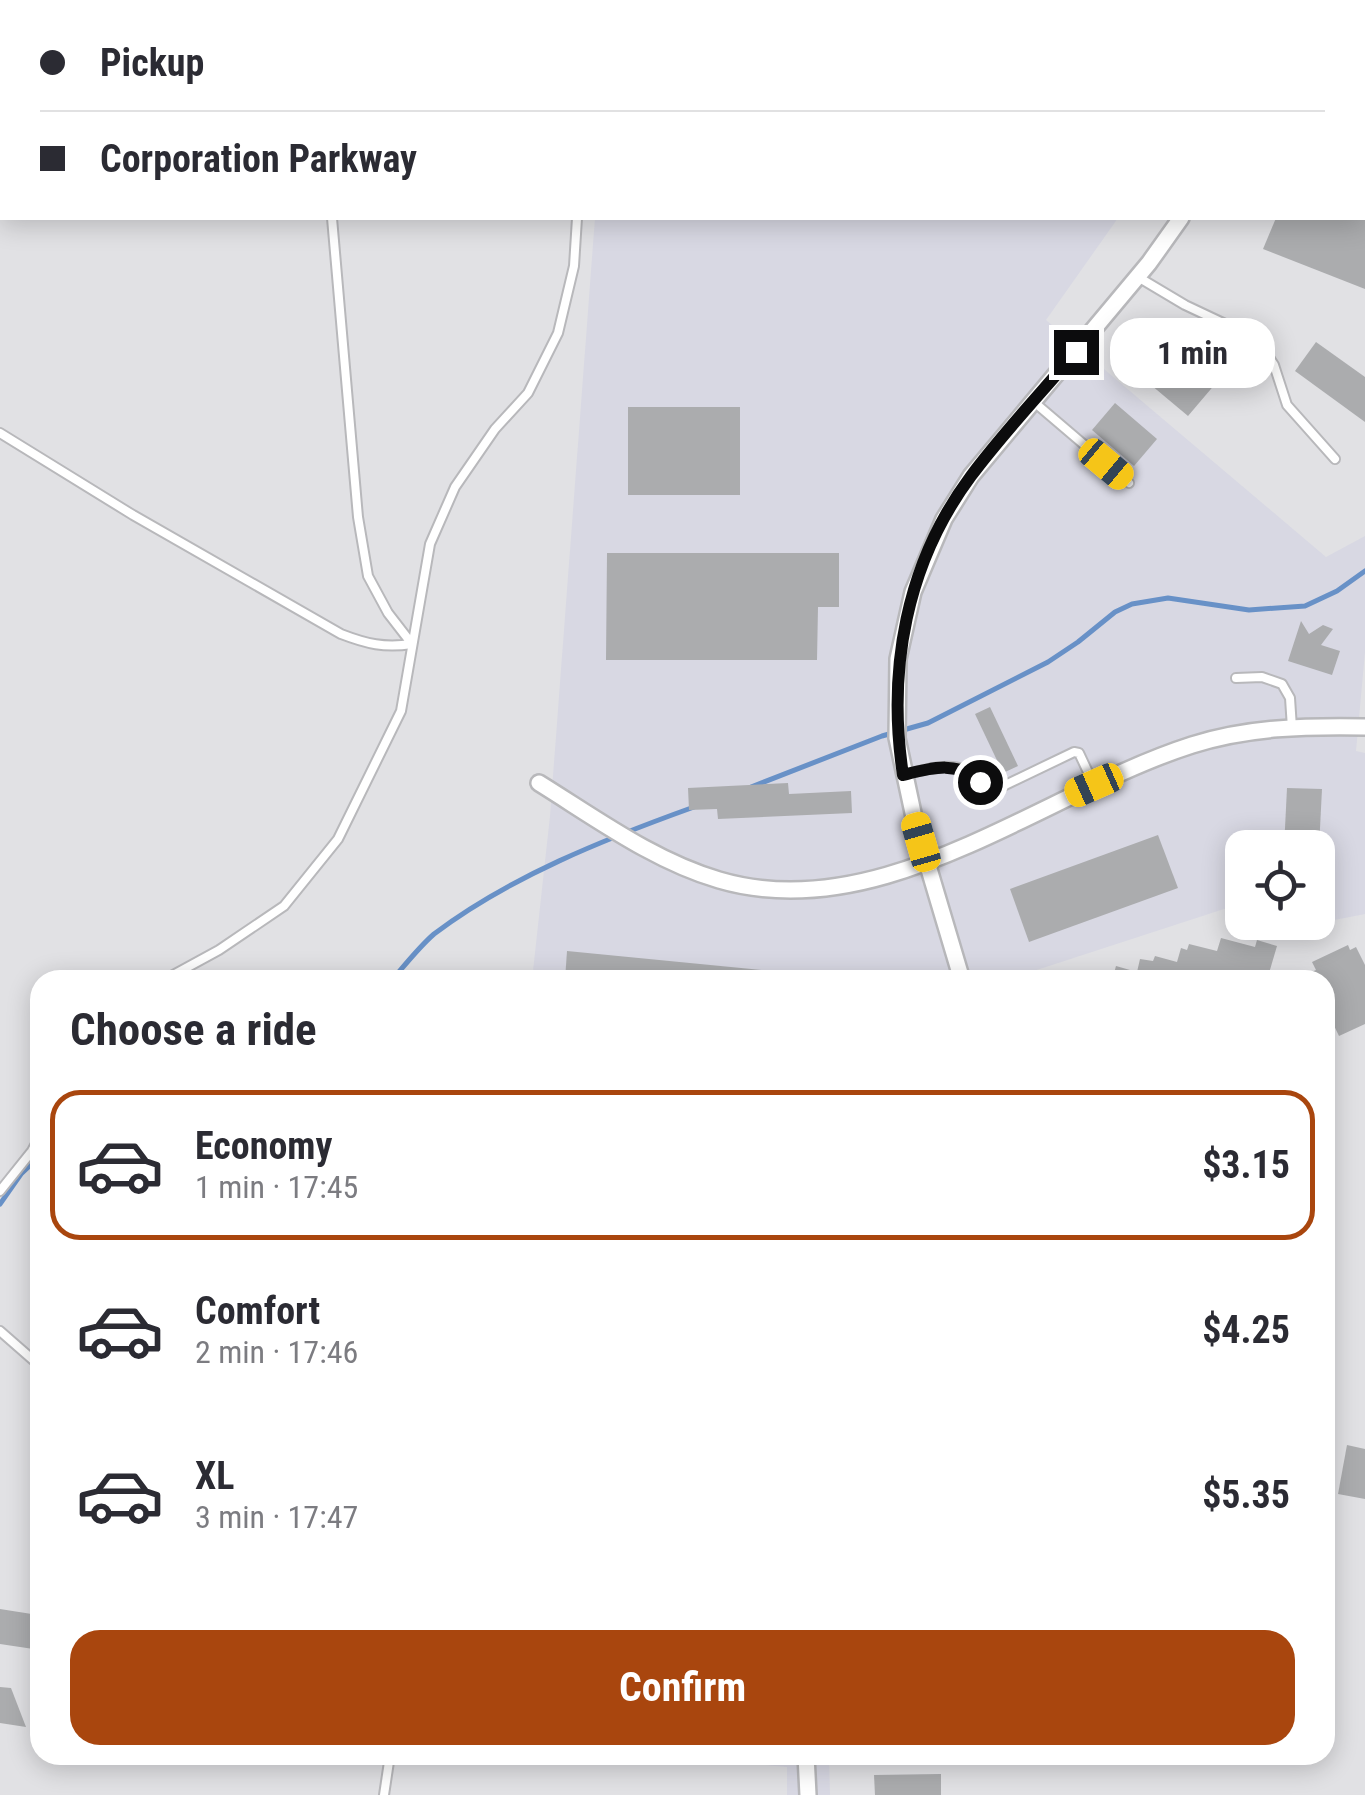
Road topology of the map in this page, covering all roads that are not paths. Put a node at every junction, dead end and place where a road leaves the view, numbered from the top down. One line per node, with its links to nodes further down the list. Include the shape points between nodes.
1 (332, 220): 9 (lane, via 368,576)
2 (577, 220): 9 (lane, via 558,333 528,393 455,487 430,544)
3 (1180, 220): 4 (street)
4 (1138, 277): 5 (street); 7 (lane, via 1257,338 1287,405)
5 (1034, 402): 8 (lane); 13 (street, via 971,476 913,592 898,659)
6 (0, 433): 9 (lane, via 341,634 371,646)
7 (1335, 458)
8 (1129, 483)
9 (412, 644): 17 (lane, via 401,711 338,839 284,906)
10 (1236, 678): 12 (lane, via 1282,684)
11 (1365, 727): 12 (street)
12 (1292, 728): 15 (street, via 1190,746)
13 (903, 775): 15 (lane, via 953,767 999,788 1074,752); 16 (street)
14 (539, 783): 16 (street, via 677,866 721,881 830,890)
15 (1094, 785): 16 (street)
16 (927, 862): 18 (street)
17 (182, 970)
18 (959, 970)
19 (30, 1150): 20 (lane)
20 (0, 1191)
21 (0, 1332): 22 (lane)
22 (30, 1358)
23 (388, 1765): 25 (lane)
24 (806, 1765): 26 (street)
25 (384, 1795)
26 (808, 1795)

